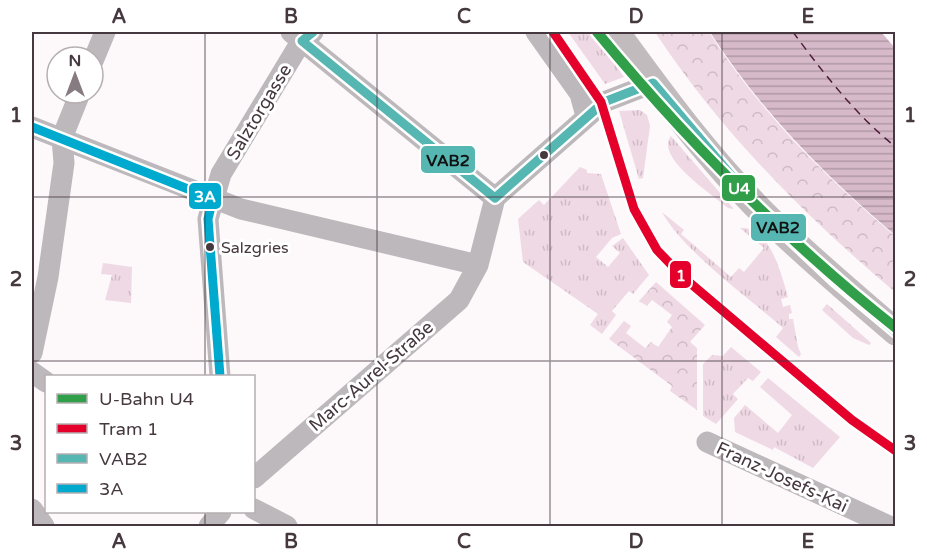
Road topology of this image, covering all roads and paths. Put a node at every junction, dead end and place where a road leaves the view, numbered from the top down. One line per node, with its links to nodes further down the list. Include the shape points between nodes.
1 (536, 32): 6 (street, via 580,94)
2 (616, 32): 4 (main road)
3 (302, 35): 9 (street); 10 (street, Salztorgasse, via 221,174)
4 (653, 83): 6 (street, via 628,90); 12 (main road, via 763,213 835,282)
5 (75, 105): 8 (street)
6 (586, 116): 9 (street)
7 (32, 127): 8 (street)
8 (62, 138): 10 (street); 13 (street, via 62,175 48,277)
9 (495, 198): 11 (street, Marc-Aurel-Straße)
10 (213, 199): 11 (street); 15 (street, Salztorgasse, via 208,219)
11 (478, 264): 18 (street, Marc-Aurel-Straße, via 459,300)
12 (896, 332)
13 (32, 353)
14 (32, 372): 16 (street)
15 (220, 375)
16 (45, 381)
17 (707, 442): 25 (street, Franz-Josefs-Kai)
18 (255, 477)
19 (32, 509): 22 (street)
20 (255, 510): 24 (street)
21 (220, 513): 23 (street)
22 (44, 526)
23 (208, 526)
24 (287, 526)
25 (889, 526)

